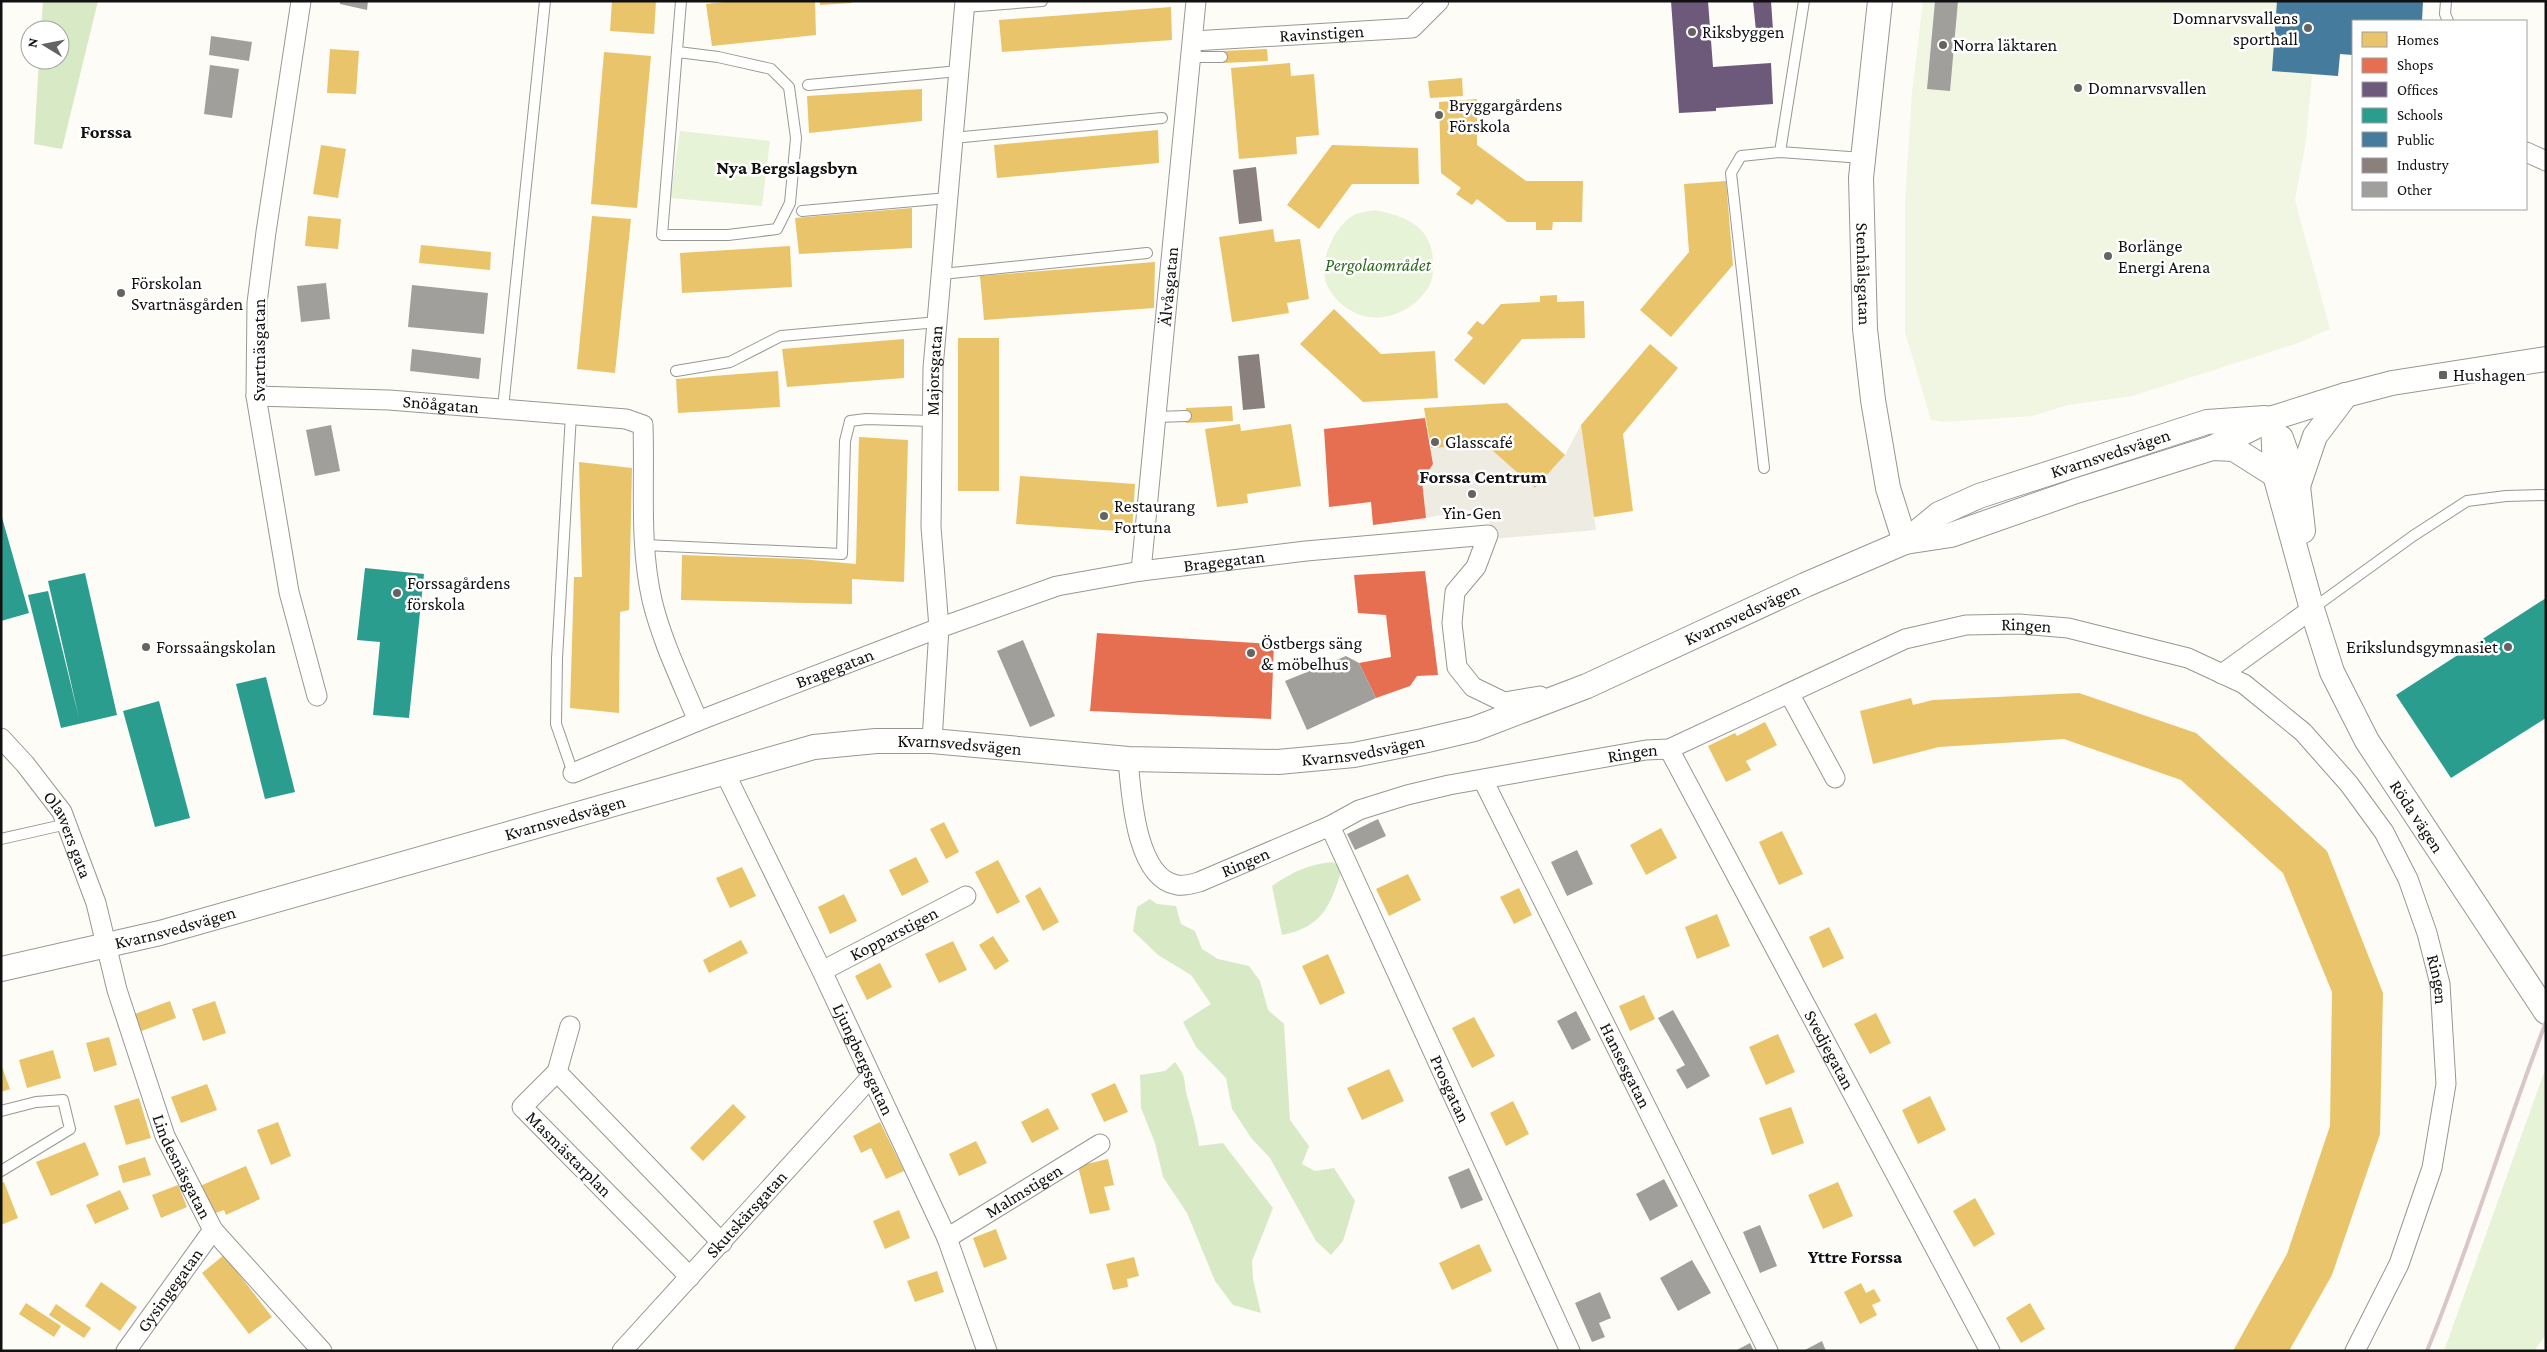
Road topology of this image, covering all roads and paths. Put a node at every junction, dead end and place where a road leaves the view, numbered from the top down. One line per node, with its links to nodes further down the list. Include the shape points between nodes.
1 (301, 1): 31 (street, Svartnäsgatan, via 257,303)
2 (545, 1): 32 (lane)
3 (681, 1): 13 (lane)
4 (1042, 1): 10 (lane)
5 (1196, 1): 12 (street, Älvåsgatan)
6 (1440, 1): 12 (street, Ravinstigen, via 1412,28)
7 (1804, 1): 19 (lane)
8 (1880, 1): 21 (street, Stenhålsgatan)
9 (2446, 1): 11 (lane)
10 (965, 4): 15 (street, Majorsgatan)
11 (2445, 19)
12 (1192, 49): 14 (lane); 35 (street, Älvåsgatan)
13 (678, 52): 13 (lane, via 770,69 789,87 795,147 790,204 777,229 728,235 662,236)
14 (1222, 57)
15 (959, 71): 16 (lane); 18 (street, Majorsgatan)
16 (808, 84)
17 (1162, 118): 18 (lane)
18 (953, 138): 23 (street, Majorsgatan)
19 (1780, 152): 21 (lane); 39 (lane, via 1741,156 1731,173)
20 (2527, 152): 22 (street)
21 (1863, 158): 43 (street, Stenhålsgatan, via 1860,178 1865,329 1888,488)
22 (2546, 161)
23 (948, 198): 24 (lane); 26 (street, Majorsgatan)
24 (802, 211)
25 (1147, 253): 26 (lane)
26 (942, 274): 27 (street, Majorsgatan)
27 (938, 322): 29 (lane, via 781,336 730,362); 37 (street, Majorsgatan)
28 (2546, 359): 30 (street, Kvarnsvedsvägen, via 2392,383)
29 (676, 371)
30 (2346, 395): 36 (street, Kvarnsvedsvägen); 41 (street, via 2315,436)
31 (256, 396): 32 (street, Snöågatan); 51 (street, Svartnäsgatan, via 289,592)
32 (503, 408): 33 (street, Snöågatan)
33 (572, 414): 44 (street, Snöågatan, via 626,419 643,425); 57 (lane, via 556,724)
34 (1186, 416): 35 (lane)
35 (1156, 417): 45 (street, Älvåsgatan)
36 (2273, 418): 38 (street, Kvarnsvedsvägen); 40 (street, Röda vägen); 41 (street, Röda vägen); 43 (street, Kvarnsvedsvägen, via 2207,422 1979,496 1939,514)
37 (932, 421): 44 (lane, via 850,421 845,441 842,554); 47 (street, Majorsgatan, via 931,527)
38 (2212, 448): 40 (street, via 2234,448); 43 (street, Kvarnsvedsvägen, via 1951,535)
39 (1764, 468)
40 (2275, 475): 46 (street, Röda vägen)
41 (2298, 486): 46 (street, Röda vägen)
42 (2546, 495): 46 (lane, via 2467,501)
43 (1905, 542): 49 (street, Kvarnsvedsvägen)
44 (645, 545): 52 (street, via 652,600 664,639)
45 (1141, 571): 47 (street, Bragegatan, via 1056,586); 49 (street, Bragegatan, via 1306,551 1488,535 1476,568 1455,592 1452,623 1457,666 1473,687 1504,702)
46 (2312, 609): 48 (street); 68 (street, Röda vägen, via 2332,672 2367,741)
47 (939, 628): 52 (street, Bragegatan); 54 (street, Majorsgatan)
48 (2222, 674): 50 (street, Ringen, via 2188,658 2090,632 2019,624 1966,625 1905,639); 86 (street, Ringen, via 2244,684 2303,732 2349,784 2384,832 2428,933 2440,984 2446,1084 2432,1168 2399,1264)
49 (1588, 686): 56 (street, Kvarnsvedsvägen, via 1474,729 1354,755 1278,762)
50 (1790, 695): 55 (street, Ringen); 59 (street)
51 (317, 696)
52 (698, 721): 57 (street, Bragegatan)
53 (1, 738): 61 (street, Olawers gata, via 62,812)
54 (932, 741): 56 (street, Kvarnsvedsvägen); 58 (street, Kvarnsvedsvägen, via 876,741 814,747)
55 (1670, 749): 60 (street, Ringen, via 1646,750); 85 (street, Svedjegatan)
56 (1128, 759): 62 (street, Ringen, via 1133,815 1144,851 1164,880 1176,885 1199,882)
57 (573, 773)
58 (725, 773): 65 (street, Kvarnsvedsvägen, via 390,870); 67 (street, Ljungbergsgatan)
59 (1836, 778)
60 (1483, 780): 62 (street, Ringen, via 1407,795 1359,810); 84 (street, Hansesgatan)
61 (66, 824): 63 (lane); 65 (street, Olawers gata, via 96,903)
62 (1330, 826): 83 (street, Prosgatan)
63 (1, 839)
64 (966, 896): 67 (street, Kopparstigen)
65 (106, 947): 66 (street, Kvarnsvedsvägen); 75 (street, Lindesnäsgatan, via 165,1136)
66 (1, 969)
67 (822, 971): 71 (street, Ljungbergsgatan)
68 (2546, 1012)
69 (570, 1026): 70 (street)
70 (557, 1072): 77 (street); 78 (street, Masmästarplan, via 522,1107)
71 (871, 1077): 76 (street, Ljungbergsgatan); 77 (street, Skutskärsgatan)
72 (1, 1111): 74 (lane, via 36,1102 62,1100 70,1129)
73 (1100, 1144): 76 (street, Malmstigen)
74 (1, 1171)
75 (214, 1230): 79 (street, Gysingegatan); 80 (street, Lindesnäsgatan)
76 (947, 1238): 82 (street, Ljungbergsgatan)
77 (722, 1243): 78 (street, Skutskärsgatan)
78 (690, 1277): 81 (street, Skutskärsgatan)
79 (126, 1351)
80 (322, 1351)
81 (622, 1351)
82 (987, 1351)
83 (1570, 1351)
84 (1768, 1351)
85 (1990, 1351)
86 (2355, 1351)

